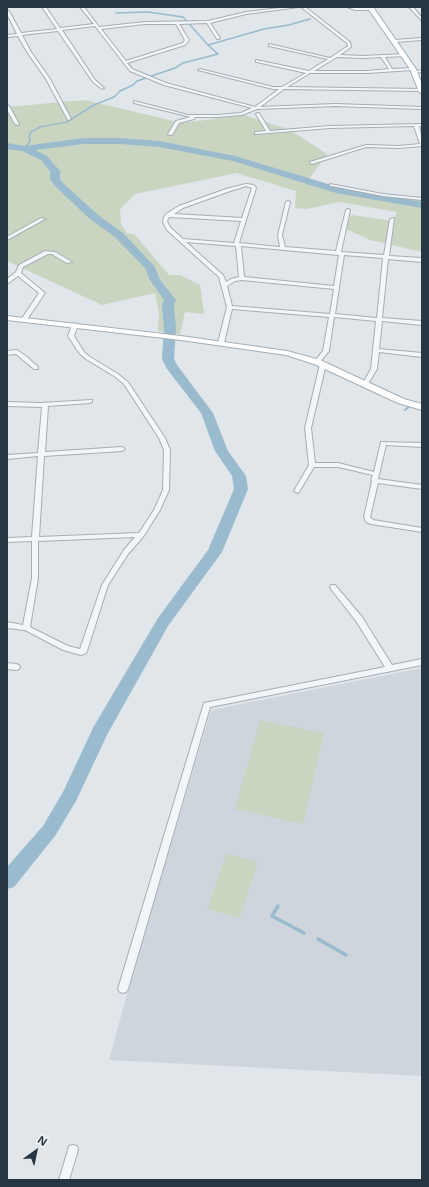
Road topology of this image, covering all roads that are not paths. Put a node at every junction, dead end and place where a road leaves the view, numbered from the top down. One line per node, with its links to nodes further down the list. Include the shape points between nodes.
1 (44, 7): 17 (street)
2 (82, 7): 16 (street)
3 (262, 7): 9 (street)
4 (296, 7): 9 (street)
5 (303, 7): 25 (street, via 349,43 350,46)
6 (349, 7): 8 (street)
7 (412, 7): 11 (street)
8 (371, 8): 22 (main road)
9 (266, 10): 14 (street)
10 (7, 11): 18 (street)
11 (415, 11): 12 (street); 13 (street)
12 (422, 11)
13 (422, 20)
14 (208, 22): 15 (street); 20 (street)
15 (177, 23): 16 (street); 29 (street, via 187,40 184,44)
16 (97, 27): 17 (street); 29 (street)
17 (58, 30): 18 (street); 35 (street, via 94,81)
18 (20, 35): 19 (street); 44 (street, via 48,79)
19 (7, 36)
20 (218, 38)
21 (422, 39): 22 (street)
22 (395, 41): 24 (main road)
23 (270, 45): 27 (street)
24 (404, 55): 26 (street); 32 (main road)
25 (336, 56): 26 (street); 27 (street)
26 (382, 56): 31 (street)
27 (331, 59): 34 (street)
28 (257, 61): 34 (street)
29 (126, 62): 40 (street, via 131,70 149,78)
30 (200, 70): 36 (street)
31 (391, 70): 32 (street); 34 (street)
32 (413, 70): 33 (street); 37 (main road)
33 (422, 71)
34 (309, 72): 36 (street)
35 (102, 88)
36 (283, 88): 37 (street); 40 (street)
37 (422, 91)
38 (135, 102): 43 (street)
39 (7, 106): 45 (street)
40 (256, 108): 41 (street); 43 (street, via 236,115)
41 (422, 108)
42 (258, 114): 48 (street)
43 (199, 117): 50 (street, via 177,122)
44 (69, 119)
45 (17, 124)
46 (416, 125): 47 (street); 48 (street, via 368,125); 51 (street)
47 (422, 125)
48 (269, 132): 49 (street)
49 (256, 133)
50 (170, 134)
51 (422, 145): 52 (street, via 360,147)
52 (312, 163)
53 (332, 185): 54 (street, via 382,195)
54 (422, 199)
55 (288, 202): 64 (street, via 280,235)
56 (348, 210): 65 (street)
57 (168, 215): 60 (street); 60 (street, via 181,207 248,185 254,188); 62 (street, via 166,226)
58 (43, 219): 61 (street)
59 (392, 219): 66 (street)
60 (243, 220): 63 (street)
61 (7, 239)
62 (181, 240): 63 (street); 72 (street, via 216,271)
63 (237, 244): 64 (street); 70 (street)
64 (283, 248): 65 (street)
65 (340, 253): 66 (street); 73 (street)
66 (386, 257): 67 (street); 78 (street)
67 (422, 260)
68 (69, 262): 69 (street, via 47,252 21,266)
69 (18, 273): 71 (street); 77 (street, via 42,293)
70 (242, 278): 72 (street); 73 (street)
71 (7, 282)
72 (225, 285): 74 (street)
73 (336, 288): 75 (street)
74 (230, 307): 75 (street); 81 (street)
75 (332, 315): 78 (street); 85 (street, via 326,351)
76 (7, 318): 77 (main road)
77 (24, 320): 80 (main road)
78 (380, 320): 79 (street); 82 (street)
79 (422, 323)
80 (75, 325): 81 (main road); 101 (street, via 71,336 82,352 126,383 167,450 166,490 158,510)
81 (221, 343): 85 (main road, via 282,352)
82 (376, 350): 84 (street); 87 (street, via 374,369)
83 (7, 353): 86 (street, via 16,352)
84 (422, 355)
85 (320, 363): 87 (main road); 96 (street, via 308,428)
86 (36, 368)
87 (366, 384): 91 (main road, via 402,401)
88 (90, 401): 90 (street)
89 (7, 404): 90 (street)
90 (45, 405): 94 (street)
91 (422, 407)
92 (422, 445): 97 (street, via 383,443)
93 (122, 449): 94 (street)
94 (41, 455): 95 (street); 102 (street)
95 (7, 457)
96 (312, 466): 97 (street, via 338,465); 99 (street)
97 (375, 477): 98 (street); 100 (street, via 368,520)
98 (422, 486)
99 (297, 491)
100 (422, 530)
101 (141, 535): 102 (street); 106 (street, via 126,552 105,585 82,652 66,648)
102 (35, 539): 103 (street); 106 (street, via 35,578)
103 (7, 540)
104 (333, 587): 110 (street, via 359,619)
105 (7, 625): 106 (street)
106 (26, 628)
107 (422, 662): 110 (street)
108 (7, 666): 109 (street)
109 (16, 667)
110 (390, 668): 111 (street, via 207,705)
111 (123, 989)
112 (73, 1150): 113 (street)
113 (64, 1180)

